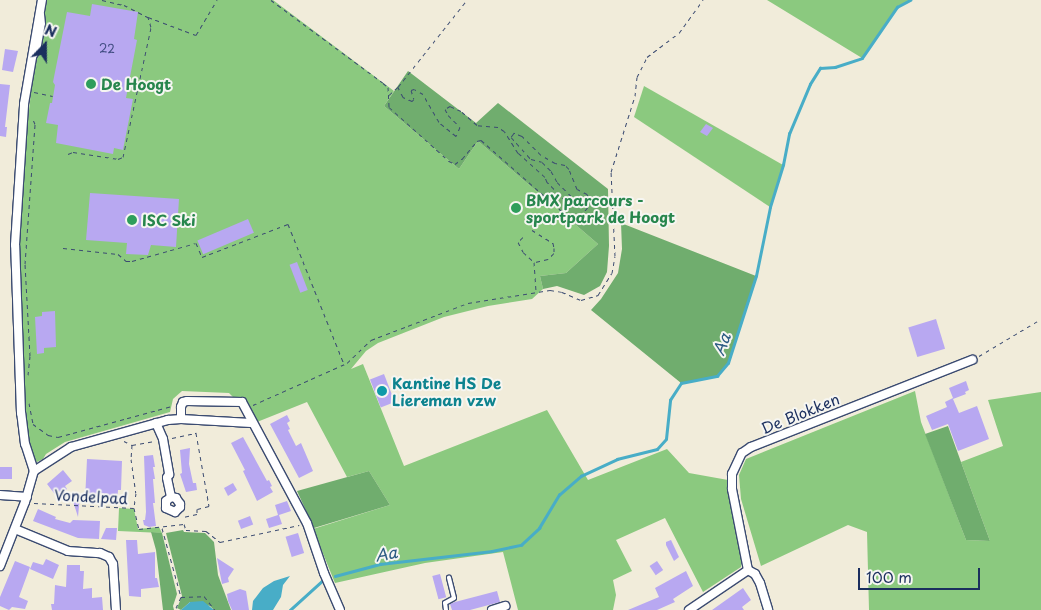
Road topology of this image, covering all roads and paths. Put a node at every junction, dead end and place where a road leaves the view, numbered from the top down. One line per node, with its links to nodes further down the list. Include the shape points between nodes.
1 (102, 0): 7 (path, via 124,5)
2 (217, 0): 7 (path, via 196,34)
3 (271, 0): 10 (path, via 388,87)
4 (467, 0): 8 (path)
5 (703, 0): 18 (path, via 679,34 647,57 637,77 635,96 612,172 615,256 606,284 598,295 581,300 562,292)
6 (41, 3): 9 (street)
7 (148, 17): 13 (path, via 151,27 123,157)
8 (398, 87): 10 (path); 10 (path, via 404,97 412,101 411,90 423,94 439,122 456,136 460,127 448,115 446,109 450,106 477,125 498,127 504,131 518,153 573,205 574,199 551,171 542,162 531,159 511,136 514,133 522,136 541,155 565,165 577,189 587,194 591,203 576,223 481,140 455,164 397,116 389,107)
9 (26, 91): 11 (path); 12 (street)
10 (389, 95)
11 (53, 96)
12 (24, 104): 22 (path, via 35,124 25,264 30,356); 31 (street, via 15,255 21,414 25,444)
13 (68, 154)
14 (532, 230): 17 (path, via 554,248 548,259)
15 (523, 237): 17 (path, via 518,242 519,247)
16 (62, 248): 21 (path, via 118,254 126,261 132,261 196,243 202,257 288,224)
17 (534, 262): 18 (path)
18 (536, 292): 21 (path, via 468,303 419,321 371,340)
19 (1041, 319): 20 (path)
20 (972, 360): 41 (street, De Blokken, via 742,453 732,474 732,490)
21 (344, 364): 24 (path, via 251,406)
22 (28, 377)
23 (29, 403): 25 (path, via 33,424 48,435 58,436 172,406)
24 (246, 413): 25 (street, via 242,402 187,401 181,407); 27 (street)
25 (181, 419): 26 (street); 27 (street)
26 (156, 423): 29 (street); 31 (street, via 71,447)
27 (251, 423): 37 (street)
28 (121, 439): 30 (path)
29 (163, 439): 30 (path); 33 (street); 36 (path, via 196,433 209,506 196,509 197,514)
30 (132, 444): 35 (path)
31 (34, 471): 34 (street)
32 (0, 494): 34 (street)
33 (171, 497)
34 (26, 500): 35 (path, Vondelpad); 39 (street)
35 (134, 508): 38 (path, Vondelpad, via 139,529)
36 (183, 517)
37 (307, 523): 38 (path, Vondelpad, via 220,542 206,531 186,530 184,524); 48 (street)
38 (162, 527): 43 (path)
39 (15, 529): 40 (street); 45 (street, via 68,551 100,553 109,557 114,564)
40 (0, 566)
41 (748, 570): 51 (street); 52 (street, via 760,583)
42 (449, 578): 49 (lane, via 454,598 444,604)
43 (181, 597): 46 (path); 47 (path, via 204,596)
44 (505, 606): 50 (street)
45 (116, 610)
46 (175, 610)
47 (215, 610)
48 (340, 610)
49 (446, 610)
50 (492, 610)
51 (690, 610)
52 (768, 610)

